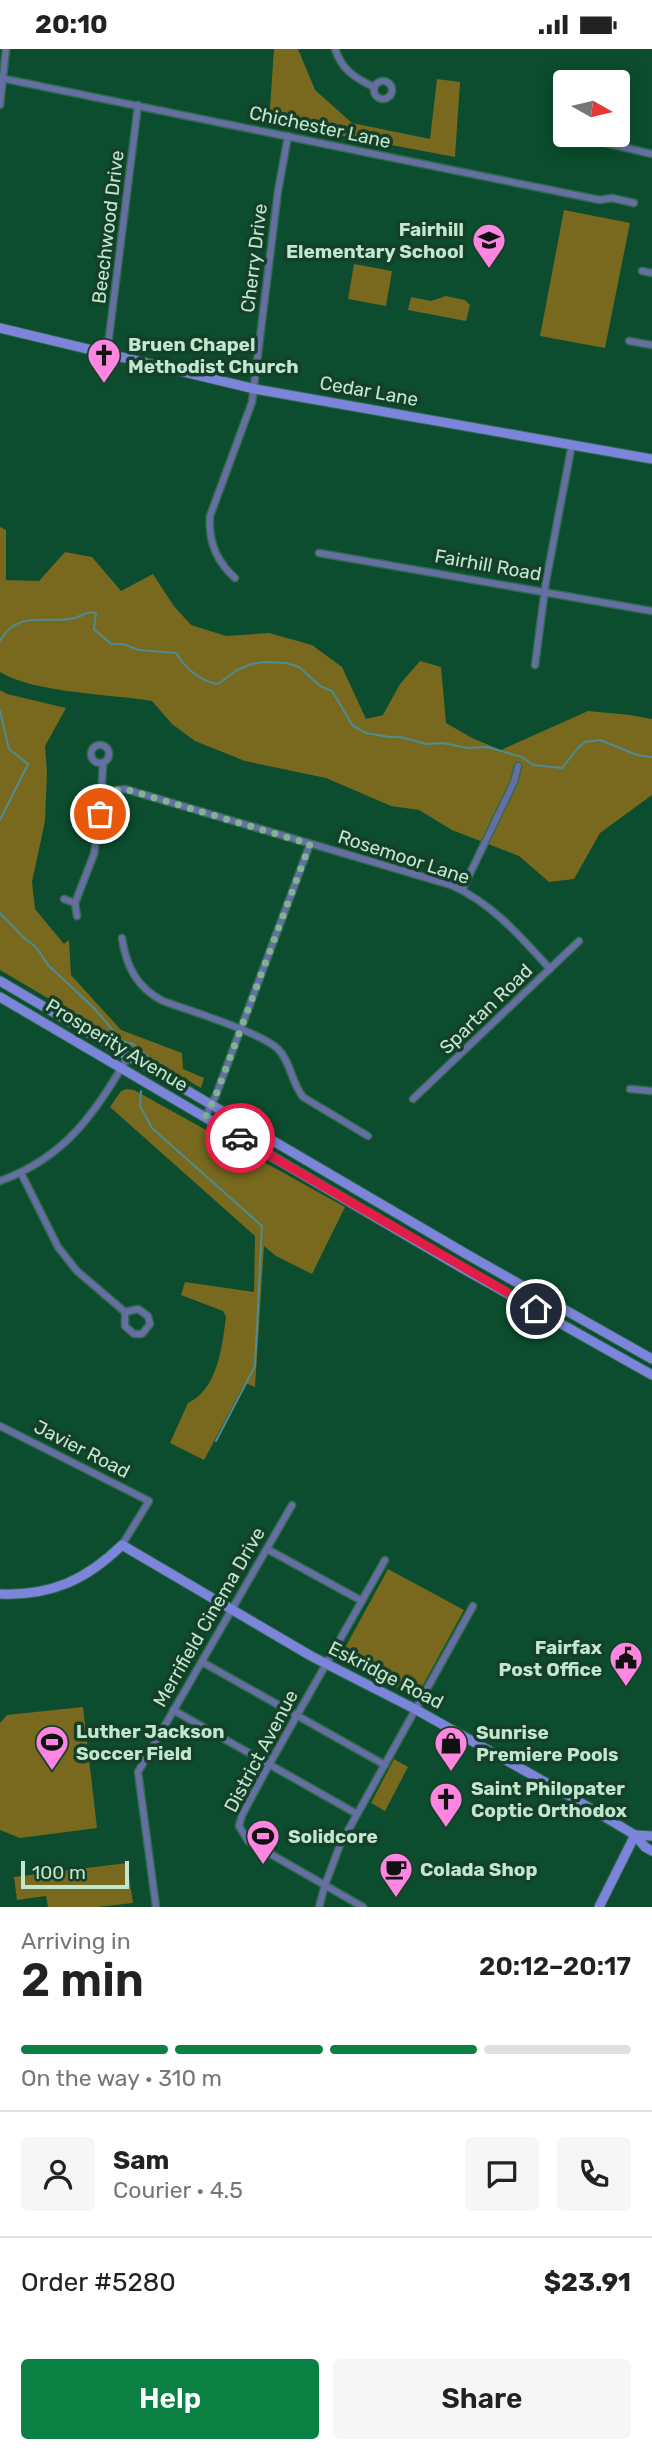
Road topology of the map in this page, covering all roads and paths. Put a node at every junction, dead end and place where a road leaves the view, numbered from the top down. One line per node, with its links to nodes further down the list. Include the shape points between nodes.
1 (6, 49): 3 (street)
2 (335, 49): 4 (street, via 354,78)
3 (2, 78): 5 (street, Chichester Lane); 6 (street)
4 (374, 87)
5 (138, 105): 7 (street, Chichester Lane); 16 (street, Beechwood Drive)
6 (0, 106)
7 (288, 136): 10 (street, Chichester Lane, via 600,200); 17 (street, Cherry Drive)
8 (623, 147): 9 (street)
9 (652, 154)
10 (634, 203)
11 (642, 271): 12 (street)
12 (652, 273)
13 (0, 328): 16 (main road, Cedar Lane)
14 (629, 341): 15 (street)
15 (652, 345)
16 (107, 353): 17 (main road, Cedar Lane)
17 (255, 389): 18 (main road, Cedar Lane); 21 (street, Cherry Drive, via 210,516 213,548)
18 (572, 444): 19 (main road, Cedar Lane); 22 (street)
19 (652, 459)
20 (319, 553): 22 (street, Fairhill Road)
21 (235, 578)
22 (545, 591): 23 (street, Fairhill Road); 24 (street)
23 (652, 611)
24 (535, 665)
25 (103, 763): 27 (street)
26 (518, 766): 29 (street)
27 (102, 792): 28 (street, Rosemoor Lane, via 125,789); 31 (street, via 94,854)
28 (310, 844): 29 (street, Rosemoor Lane); 38 (street)
29 (462, 890): 35 (street, Rosemoor Lane, via 488,906)
30 (64, 899): 31 (street)
31 (75, 903): 32 (street)
32 (77, 916)
33 (122, 938): 38 (street, via 129,967 148,991)
34 (579, 941): 35 (street, Spartan Road)
35 (550, 969): 43 (street, Spartan Road)
36 (0, 981): 39 (main road, Prosperity Avenue)
37 (0, 997): 40 (main road, Prosperity Avenue)
38 (240, 1030): 44 (street); 46 (street, via 277,1048 297,1089 311,1104)
39 (128, 1057): 40 (street); 44 (main road, Prosperity Avenue)
40 (121, 1069): 45 (main road, Prosperity Avenue); 47 (street, via 76,1133)
41 (630, 1089): 42 (street)
42 (652, 1091)
43 (414, 1099)
44 (212, 1105): 45 (street); 50 (main road, Prosperity Avenue)
45 (205, 1118): 51 (main road, Prosperity Avenue)
46 (368, 1136)
47 (20, 1173): 48 (street); 49 (street, via 58,1247)
48 (0, 1181)
49 (125, 1312): 49 (street, via 130,1333 146,1331 150,1324 146,1313 138,1309)
50 (652, 1359)
51 (652, 1375)
52 (0, 1426): 54 (street, Javier Road, via 149,1501)
53 (292, 1505): 55 (street, Merrifield Cinema Drive)
54 (122, 1545): 57 (main road, via 80,1578 35,1593); 60 (main road, Eskridge Road)
55 (267, 1549): 58 (street); 60 (street, Merrifield Cinema Drive)
56 (385, 1560): 58 (street, District Avenue)
57 (0, 1594)
58 (362, 1601): 62 (street, District Avenue)
59 (473, 1607): 63 (street)
60 (233, 1609): 61 (street, Merrifield Cinema Drive); 62 (main road, Eskridge Road)
61 (202, 1662): 64 (street, Merrifield Cinema Drive); 65 (street)
62 (325, 1664): 63 (main road, Eskridge Road); 65 (street, District Avenue)
63 (415, 1709): 67 (street); 69 (main road, Eskridge Road)
64 (173, 1710): 66 (street); 73 (street, Merrifield Cinema Drive, via 138,1772)
65 (297, 1716): 66 (street, District Avenue); 67 (street)
66 (270, 1763): 68 (street); 72 (street, District Avenue, via 239,1829 248,1841)
67 (385, 1765): 68 (street)
68 (357, 1814): 72 (street)
69 (635, 1835): 70 (main road, Eskridge Road); 71 (main road, Eskridge Road); 76 (main road)
70 (652, 1836)
71 (652, 1851)
72 (325, 1885): 74 (street); 75 (street, District Avenue)
73 (156, 1907)
74 (319, 1907)
75 (363, 1907)
76 (599, 1907)

